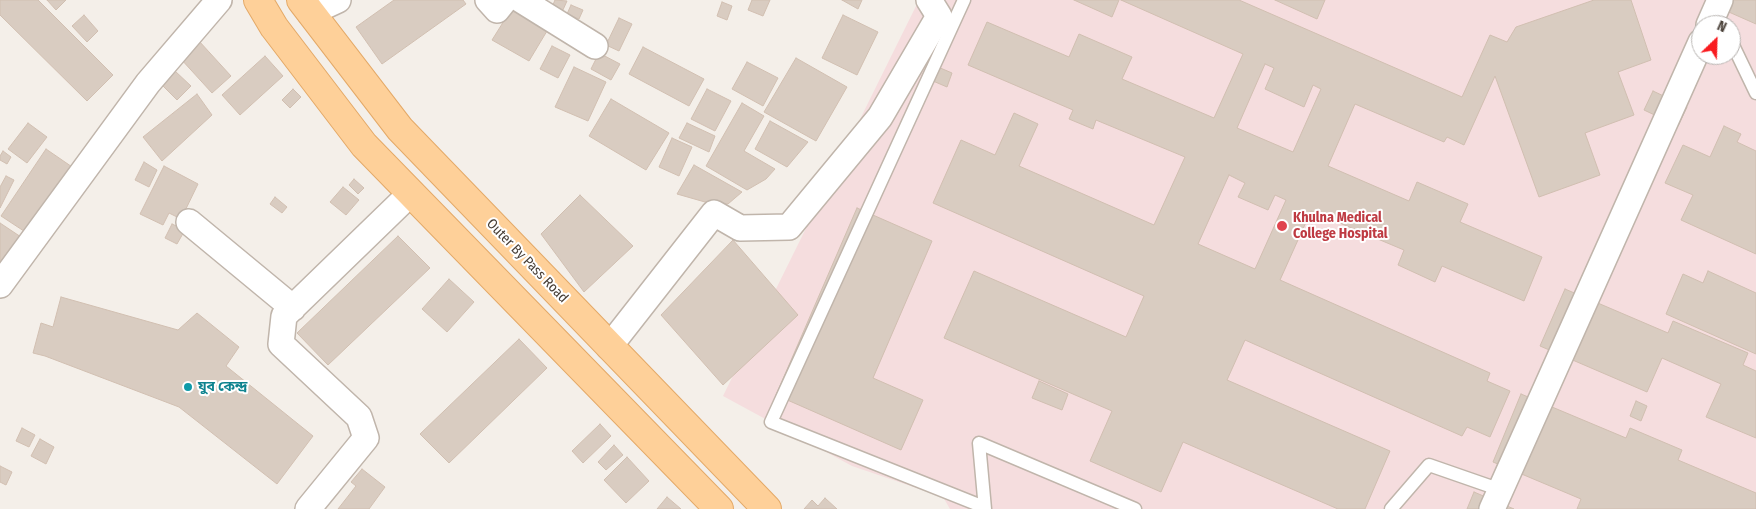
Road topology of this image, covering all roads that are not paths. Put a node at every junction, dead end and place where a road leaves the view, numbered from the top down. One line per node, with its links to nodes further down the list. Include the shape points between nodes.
1 (219, 0): 16 (street, via 148,83)
2 (258, 0): 14 (main road, via 364,145)
3 (338, 0): 9 (street)
4 (488, 0): 5 (street, via 497,10)
5 (504, 0)
6 (522, 0): 10 (street)
7 (929, 0): 18 (street, via 939,16 880,117 789,227 740,228 714,213)
8 (964, 0): 20 (lane, via 771,422)
9 (306, 6): 18 (main road, Outer By Pass Road, via 400,129)
10 (596, 46)
11 (1741, 62): 13 (lane)
12 (1691, 64): 19 (street)
13 (1756, 93)
14 (411, 193): 17 (street); 22 (main road)
15 (189, 222): 17 (street)
16 (0, 286)
17 (293, 308): 21 (street, via 284,316 281,344 359,416 366,438)
18 (609, 347): 23 (main road, Outer By Pass Road)
19 (1496, 499): 25 (lane, via 1429,465)
20 (984, 508): 24 (lane, via 979,443)
21 (308, 509)
22 (719, 509)
23 (767, 509)
24 (1135, 509)
25 (1391, 509)

